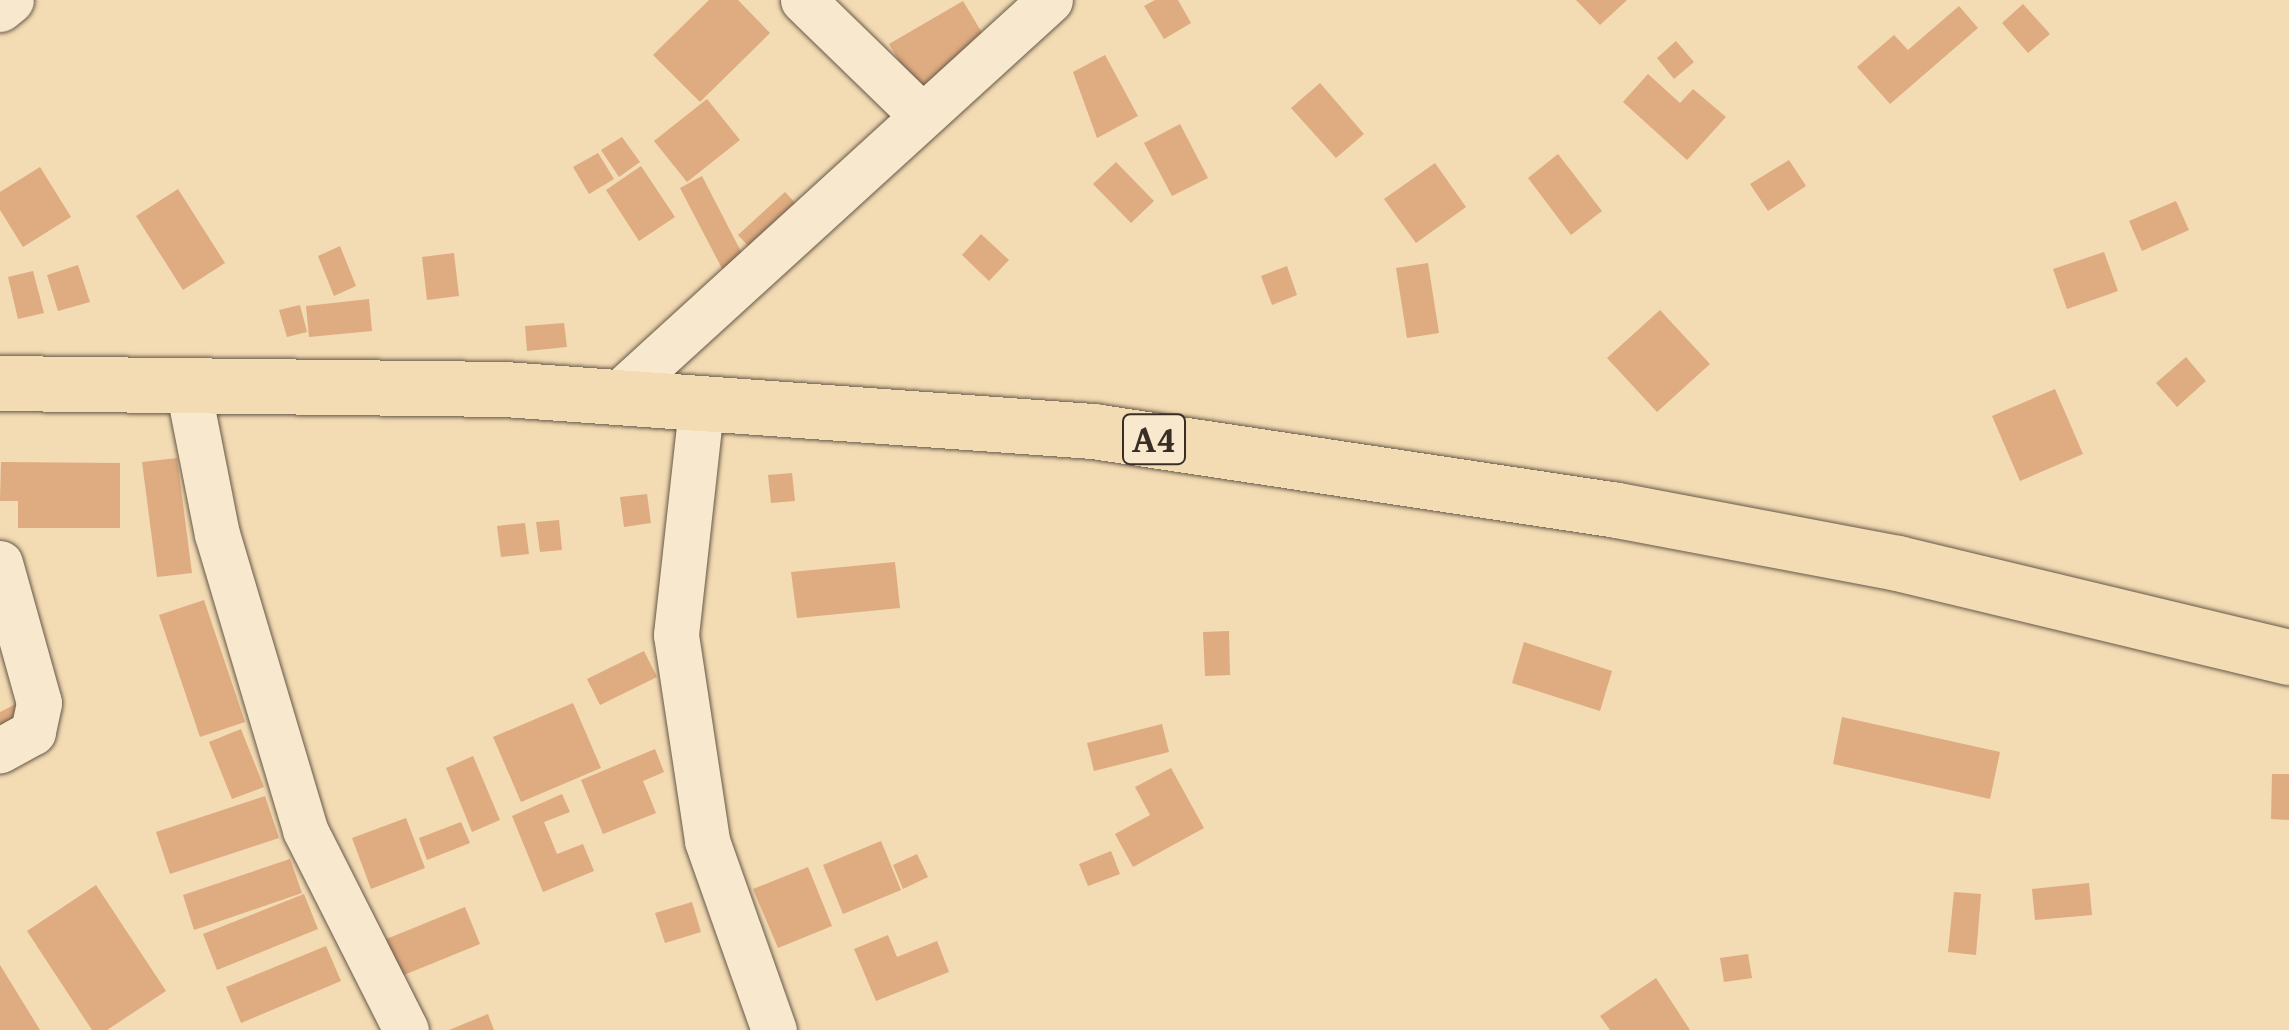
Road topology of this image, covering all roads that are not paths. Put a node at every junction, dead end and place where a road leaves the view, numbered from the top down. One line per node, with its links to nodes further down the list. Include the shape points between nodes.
1 (11, 0): 4 (street)
2 (803, 0): 5 (street)
3 (1050, 0): 5 (street)
4 (0, 10)
5 (919, 113): 8 (street)
6 (0, 383): 7 (highway, A4)
7 (187, 383): 8 (highway, A4); 13 (street, via 218,534 304,830)
8 (617, 395): 9 (highway, A4)
9 (702, 399): 11 (highway, A4, via 1093,431 1345,464 1897,564); 14 (street, via 676,635 707,841)
10 (0, 562): 12 (street, via 39,702 33,732)
11 (2289, 657)
12 (0, 750)
13 (406, 1030)
14 (774, 1030)

